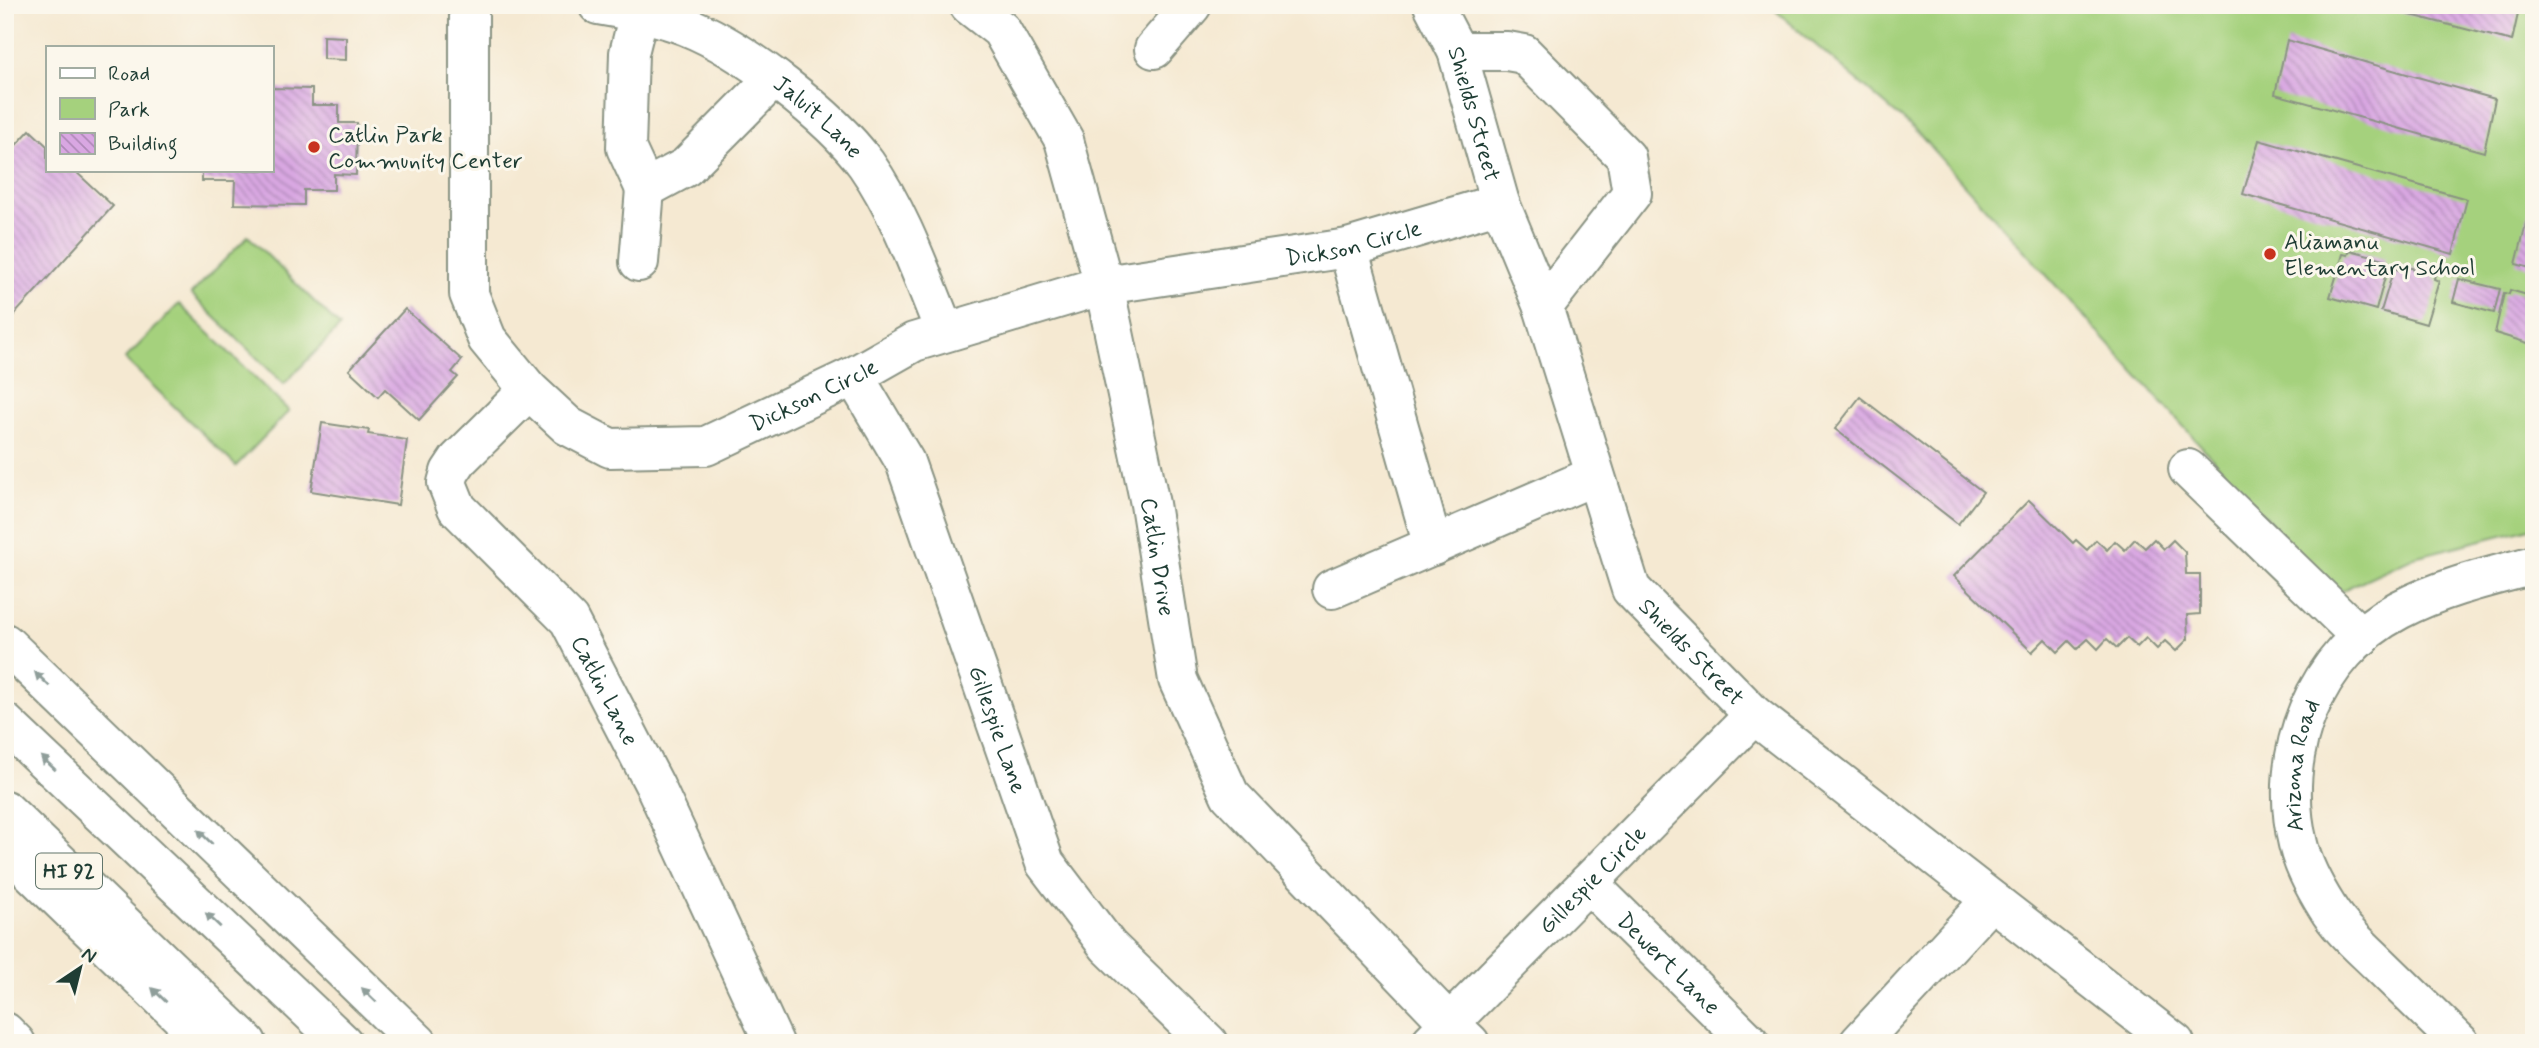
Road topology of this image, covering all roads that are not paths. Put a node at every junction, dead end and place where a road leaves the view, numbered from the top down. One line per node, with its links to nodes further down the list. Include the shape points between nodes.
1 (470, 5): 18 (main road, Dickson Circle, via 469,294 487,339)
2 (598, 5): 6 (main road, Jaluit Lane)
3 (969, 5): 14 (main road, Catlin Drive, via 1001,30 1064,140)
4 (1192, 5): 7 (main road)
5 (1433, 5): 8 (main road, Shields Street)
6 (639, 13): 9 (main road, Jaluit Lane, via 686,26); 10 (main road, via 629,53 626,148)
7 (1154, 49)
8 (1457, 51): 11 (main road, Shields Street); 15 (main road, via 1524,54 1626,157 1632,192)
9 (774, 78): 10 (main road, via 686,167); 16 (main road, Jaluit Lane, via 866,164 904,232)
10 (645, 189): 13 (main road)
11 (1500, 203): 12 (main road, Dickson Circle); 15 (main road, Shields Street)
12 (1348, 248): 14 (main road, Dickson Circle); 21 (main road)
13 (639, 262)
14 (1104, 285): 16 (main road, Dickson Circle); 33 (main road, Catlin Drive, via 1150,504 1178,680 1230,794)
15 (1543, 307): 20 (main road, Shields Street)
16 (946, 332): 17 (main road, Dickson Circle, via 914,342)
17 (854, 376): 18 (main road, Dickson Circle, via 706,446 610,449 568,426); 40 (main road, Gillespie Lane, via 905,462 1045,863 1108,946)
18 (529, 390): 39 (main road, Catlin Lane, via 458,460 447,483 457,508 569,620 655,786)
19 (2188, 470): 24 (main road)
20 (1594, 476): 21 (main road); 26 (main road, Shields Street, via 1631,589)
21 (1433, 546): 23 (main road)
22 (2534, 565): 24 (main road, Arizona Road, via 2428,597 2397,611)
23 (1332, 589)
24 (2361, 637): 44 (main road, Arizona Road, via 2322,681 2296,744 2291,779 2298,847 2311,880 2336,918)
25 (5, 643): 38 (main road, one-way to 25)
26 (1754, 715): 30 (main road, Gillespie Circle); 31 (main road, Shields Street)
27 (5, 723): 37 (main road, one-way to 27)
28 (5, 810): 36 (main road, HI 92)
29 (5, 847): 35 (main road, one-way to 29)
30 (1588, 883): 33 (main road, Gillespie Circle); 41 (main road, Dewert Lane)
31 (1991, 900): 42 (main road); 43 (main road, Shields Street)
32 (5, 1032): 34 (main road)
33 (1450, 1036)
34 (16, 1043)
35 (208, 1043)
36 (247, 1043)
37 (343, 1043)
38 (418, 1043)
39 (774, 1043)
40 (1208, 1043)
41 (1750, 1043)
42 (1859, 1043)
43 (2175, 1043)
44 (2459, 1043)

